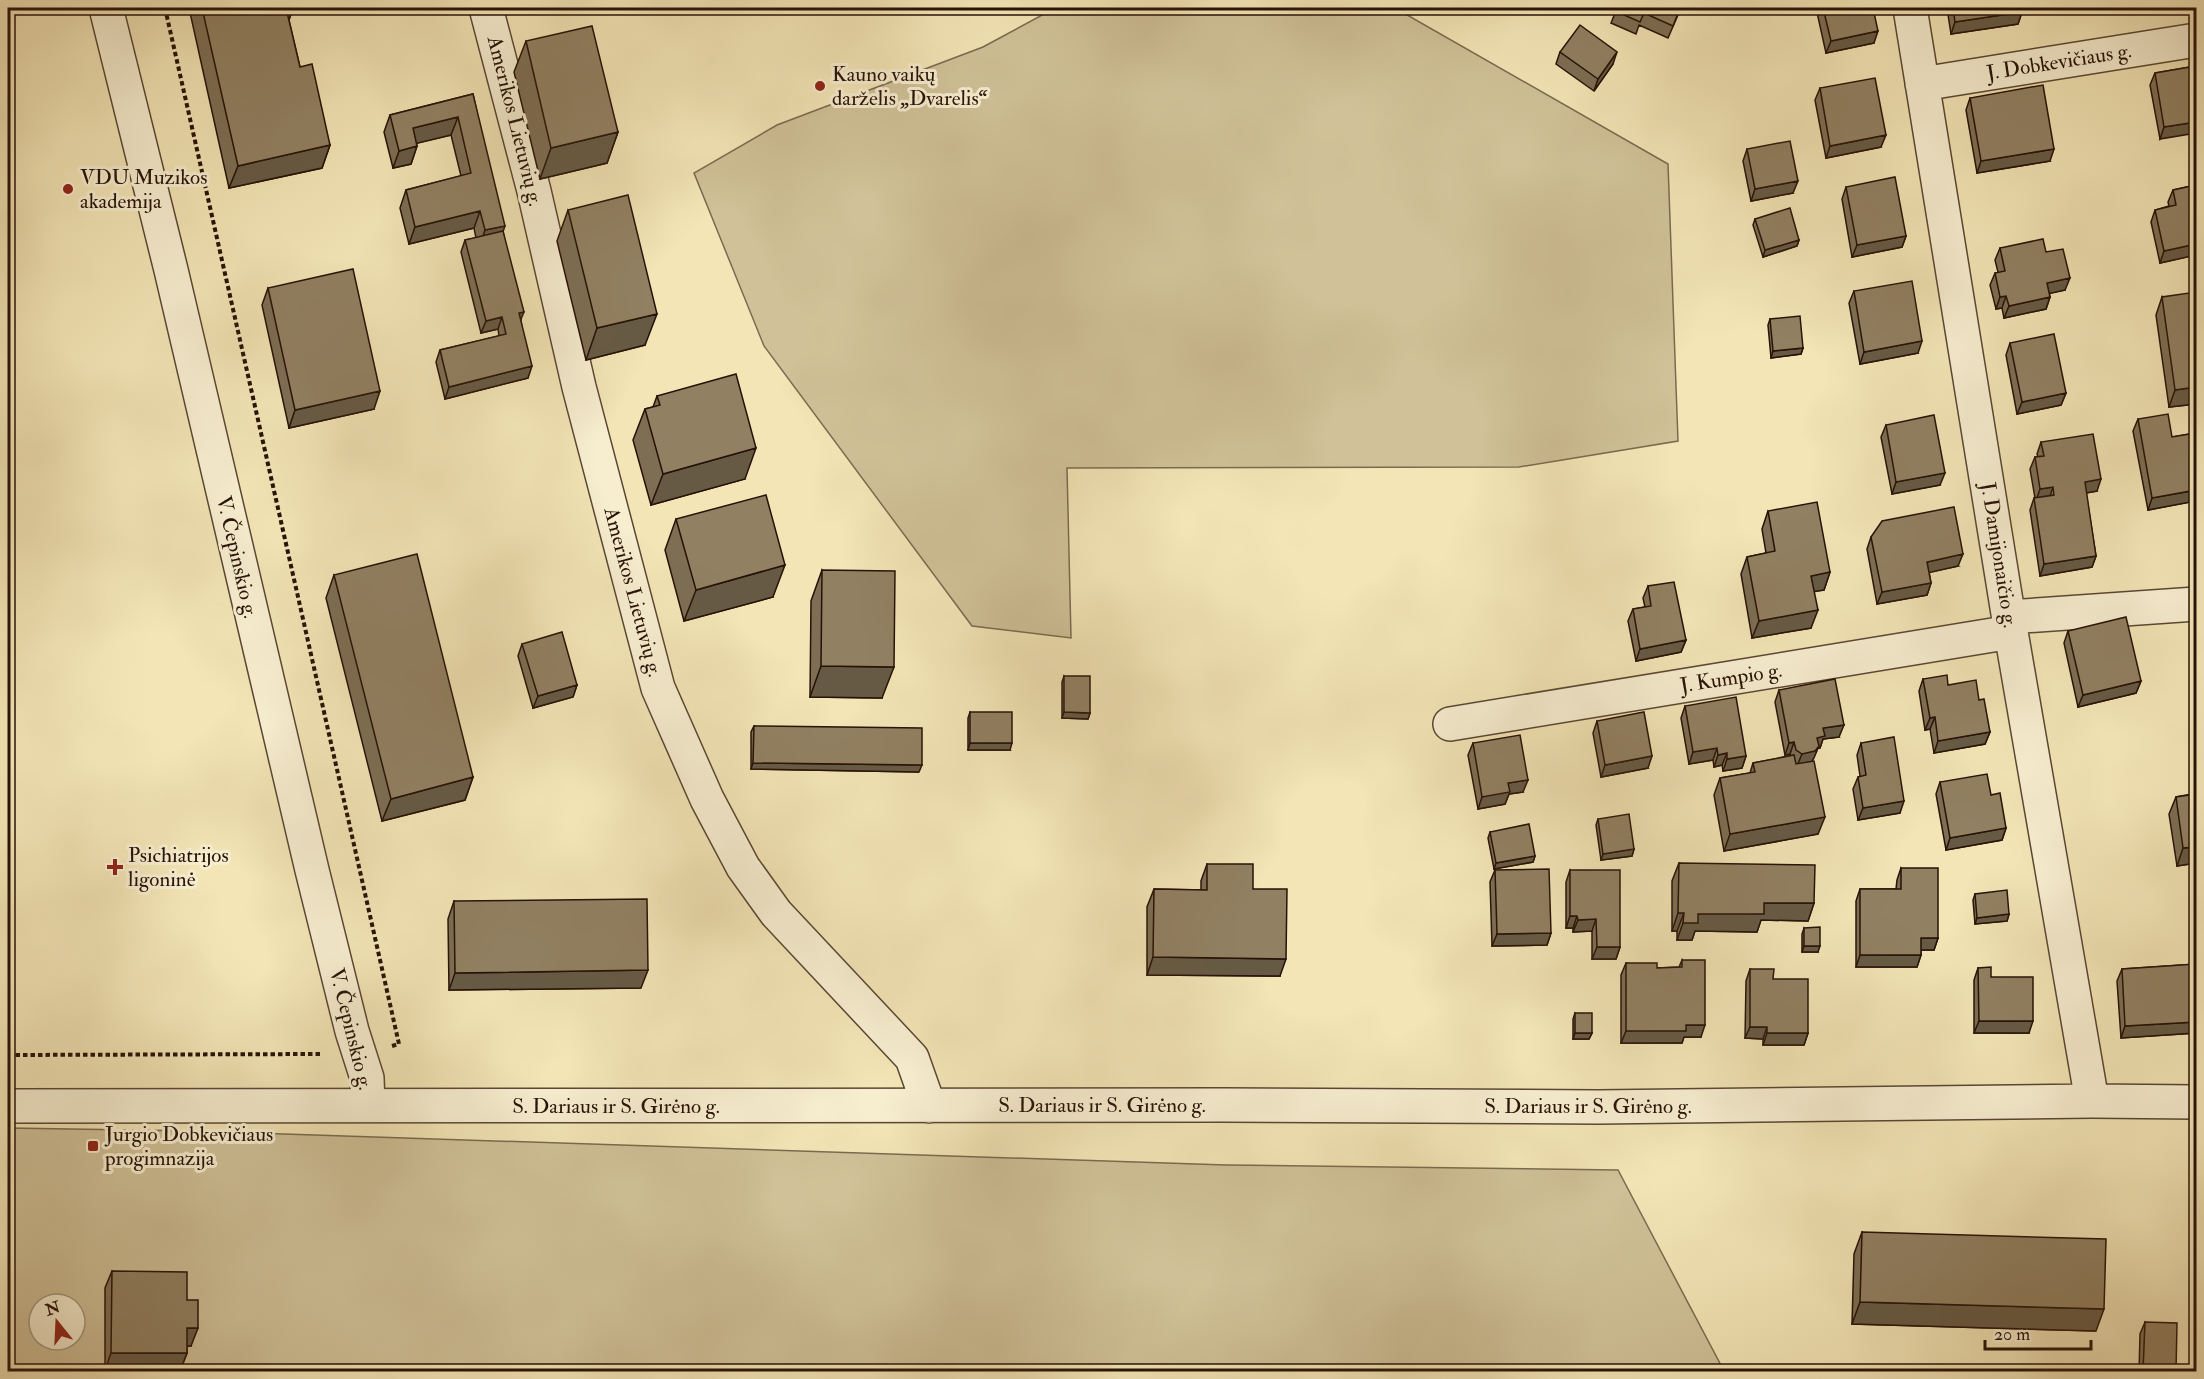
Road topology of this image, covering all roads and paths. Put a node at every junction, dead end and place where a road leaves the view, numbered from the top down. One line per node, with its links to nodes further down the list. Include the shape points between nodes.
1 (106, 8): 10 (street, V. Čepinskio g.)
2 (165, 8): 10 (path, via 399,1044)
3 (486, 8): 16 (street, Amerikos Lietuvių g., via 658,688 707,799 743,867 776,913 912,1058)
4 (1910, 8): 6 (street, J. Damijonaičio g.)
5 (2196, 40): 6 (street, J. Dobkevičiaus g.)
6 (1922, 84): 8 (street, J. Damijonaičio g.)
7 (2196, 604): 8 (street, J. Kumpio g.)
8 (2010, 625): 9 (street, J. Kumpio g.); 12 (street, J. Damijonaičio g.)
9 (1450, 724)
10 (359, 1054): 11 (path); 14 (street, V. Čepinskio g., via 367,1078)
11 (8, 1055)
12 (2092, 1101): 13 (street, S. Dariaus ir S. Girėno g.); 16 (street, S. Dariaus ir S. Girėno g., via 1598,1107)
13 (2196, 1102)
14 (368, 1105): 15 (street, S. Dariaus ir S. Girėno g.); 16 (street, S. Dariaus ir S. Girėno g.)
15 (8, 1106)
16 (929, 1106)

